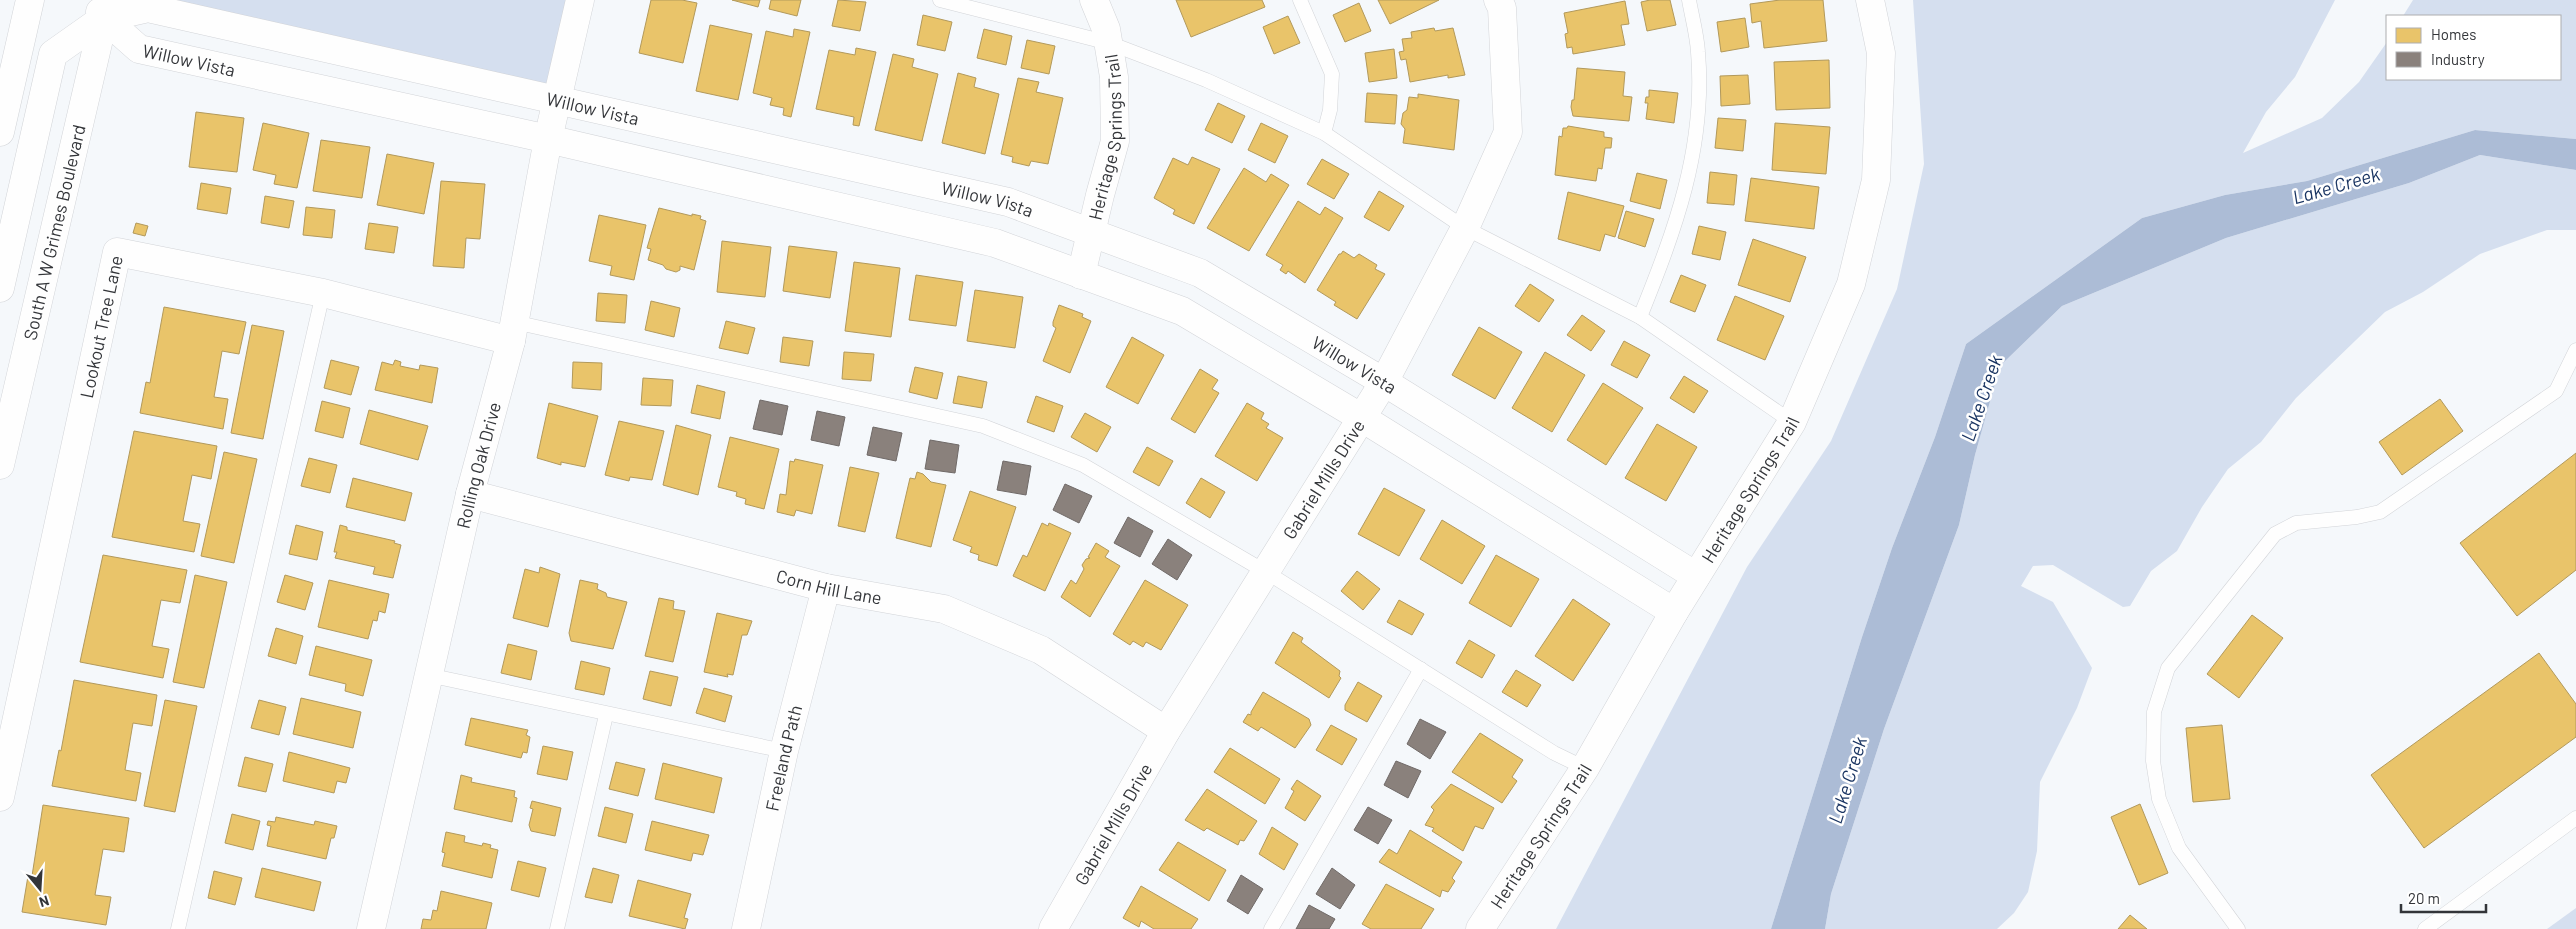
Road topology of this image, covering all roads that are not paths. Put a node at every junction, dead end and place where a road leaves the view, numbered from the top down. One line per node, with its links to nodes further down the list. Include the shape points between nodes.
1 (30, 0): 12 (street)
2 (580, 0): 11 (street, Rolling Oak Drive)
3 (940, 0): 10 (lane)
4 (1094, 0): 10 (street, Heritage Springs Trail)
5 (1300, 0): 13 (lane, via 1332,74 1330,110)
6 (1498, 0): 15 (street, Gabriel Mills Drive, via 1502,8 1508,132)
7 (1688, 0): 20 (lane, via 1698,52 1699,119 1689,180 1670,242)
8 (1870, 0): 25 (street, Heritage Springs Trail, via 1881,53 1876,180 1851,284)
9 (101, 6): 11 (street, Willow Vista, via 148,8); 14 (street, Willow Vista, via 135,48); 18 (street, via 53,54); 26 (street, South A W Grimes Boulevard)
10 (1109, 43): 13 (lane, via 1206,80); 16 (street, Heritage Springs Trail, via 1114,76 1115,140)
11 (557, 99): 14 (street, Rolling Oak Drive); 16 (street, Willow Vista, via 1008,202)
12 (0, 132)
13 (1324, 133): 15 (lane)
14 (548, 139): 17 (street, Willow Vista, via 995,243); 21 (street, Rolling Oak Drive)
15 (1466, 228): 20 (lane); 23 (street, Gabriel Mills Drive)
16 (1091, 233): 17 (street, Heritage Springs Trail); 23 (street, Willow Vista, via 1200,272)
17 (1081, 275): 24 (street, Willow Vista, via 1182,311)
18 (0, 288)
19 (323, 293): 21 (street, Lookout Tree Lane); 38 (street, Lookout Tree Lane, via 117,252); 40 (lane)
20 (1640, 317): 25 (lane)
21 (512, 332): 27 (street, Rolling Oak Drive); 28 (lane, via 984,426 1083,465)
22 (2576, 350): 47 (lane, via 2556,390 2380,512 2296,523 2275,534 2168,668 2154,712 2153,761 2159,799 2179,848)
23 (1384, 382): 24 (street, Gabriel Mills Drive); 29 (street, Willow Vista)
24 (1362, 418): 28 (street, Gabriel Mills Drive); 31 (street, Willow Vista)
25 (1792, 422): 29 (street, Heritage Springs Trail)
26 (0, 465)
27 (470, 494): 30 (street, Corn Hill Lane); 33 (street, Rolling Oak Drive)
28 (1266, 572): 32 (lane); 35 (street, Gabriel Mills Drive)
29 (1696, 576): 31 (street, Heritage Springs Trail)
30 (826, 588): 35 (street, Corn Hill Lane, via 944,609 994,629 1041,650); 36 (street, Freeland Path)
31 (1674, 612): 37 (street, Heritage Springs Trail)
32 (1421, 669): 37 (lane, via 1554,753); 45 (lane)
33 (428, 675): 34 (lane); 41 (street, Rolling Oak Drive)
34 (606, 715): 36 (lane); 42 (lane)
35 (1166, 731): 44 (street, Gabriel Mills Drive)
36 (784, 751): 43 (street, Freeland Path)
37 (1585, 768): 46 (street, Heritage Springs Trail)
38 (0, 797)
39 (2576, 818): 48 (lane)
40 (178, 929)
41 (371, 929)
42 (556, 929)
43 (746, 929)
44 (1053, 929)
45 (1271, 929)
46 (1480, 929)
47 (2238, 929)
48 (2425, 929)

